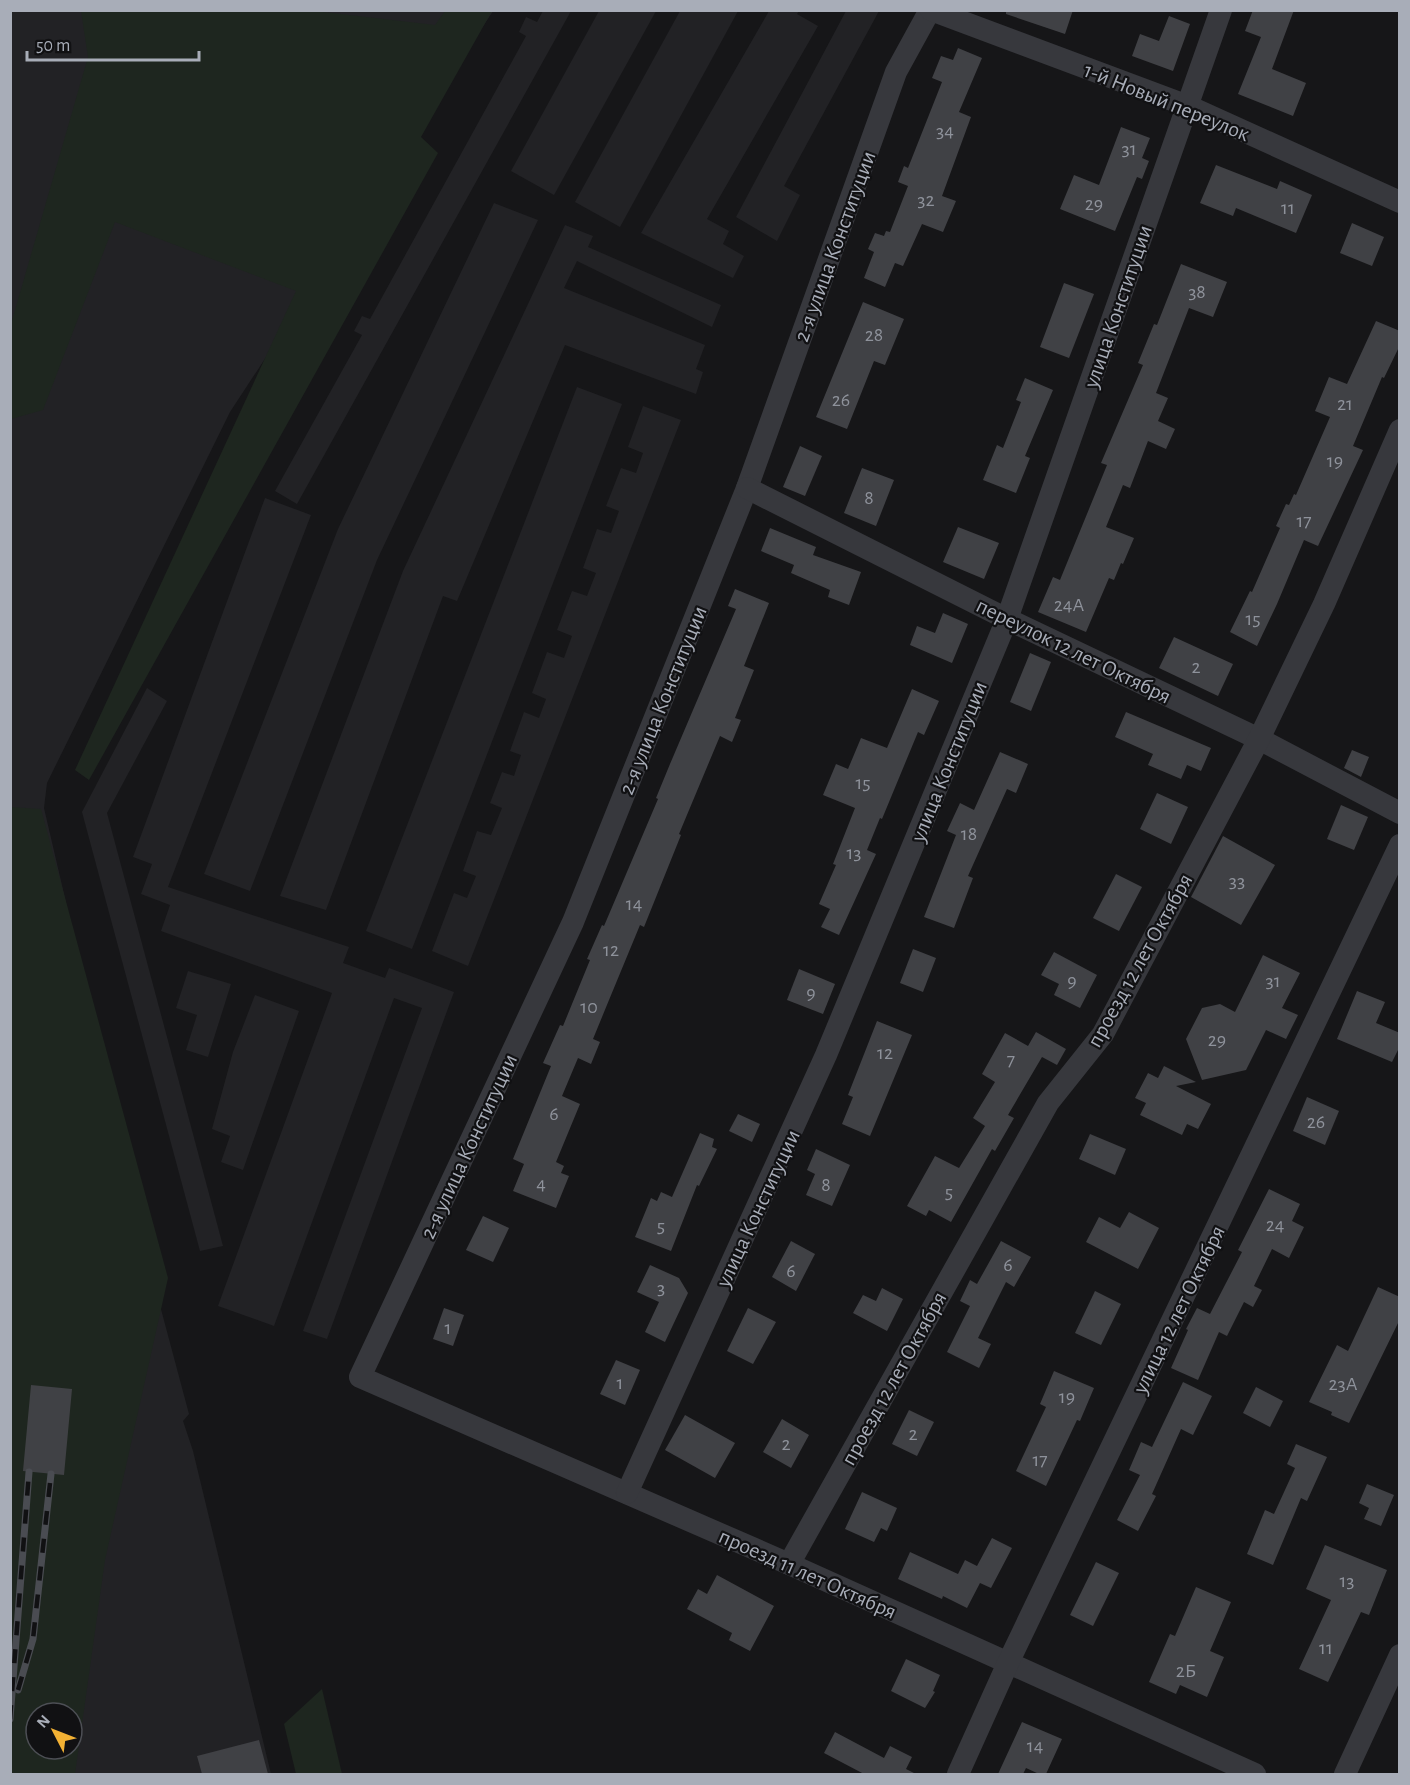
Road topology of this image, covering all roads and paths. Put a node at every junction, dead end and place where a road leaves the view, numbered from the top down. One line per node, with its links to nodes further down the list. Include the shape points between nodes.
1 (930, 10): 3 (street, 1-й Новый переулок); 6 (street, 2-я улица Конституции, via 896,72)
2 (1221, 10): 3 (street, улица Конституции)
3 (1188, 106): 4 (street, 1-й Новый переулок); 7 (street, улица Конституции)
4 (1400, 202)
5 (1400, 430): 8 (street, проезд 12 лет Октября, via 1324,604)
6 (747, 488): 7 (street, переулок 12 лет Октября); 11 (street, 2-я улица Конституции, via 573,922)
7 (1007, 619): 8 (street, переулок 12 лет Октября); 12 (street, улица Конституции, via 826,1055)
8 (1259, 739): 9 (street, переулок 12 лет Октября); 13 (street, проезд 12 лет Октября, via 1103,1034 1048,1103)
9 (1400, 813)
10 (1400, 845): 15 (street, улица 12 лет Октября)
11 (360, 1377): 12 (street, проезд 11 лет Октября)
12 (627, 1493): 13 (street, проезд 11 лет Октября)
13 (789, 1564): 15 (street, проезд 11 лет Октября)
14 (1400, 1655): 18 (street)
15 (1008, 1663): 16 (street, улица 12 лет Октября); 17 (street, проезд 11 лет Октября)
16 (958, 1774)
17 (1255, 1774)
18 (1345, 1774)

